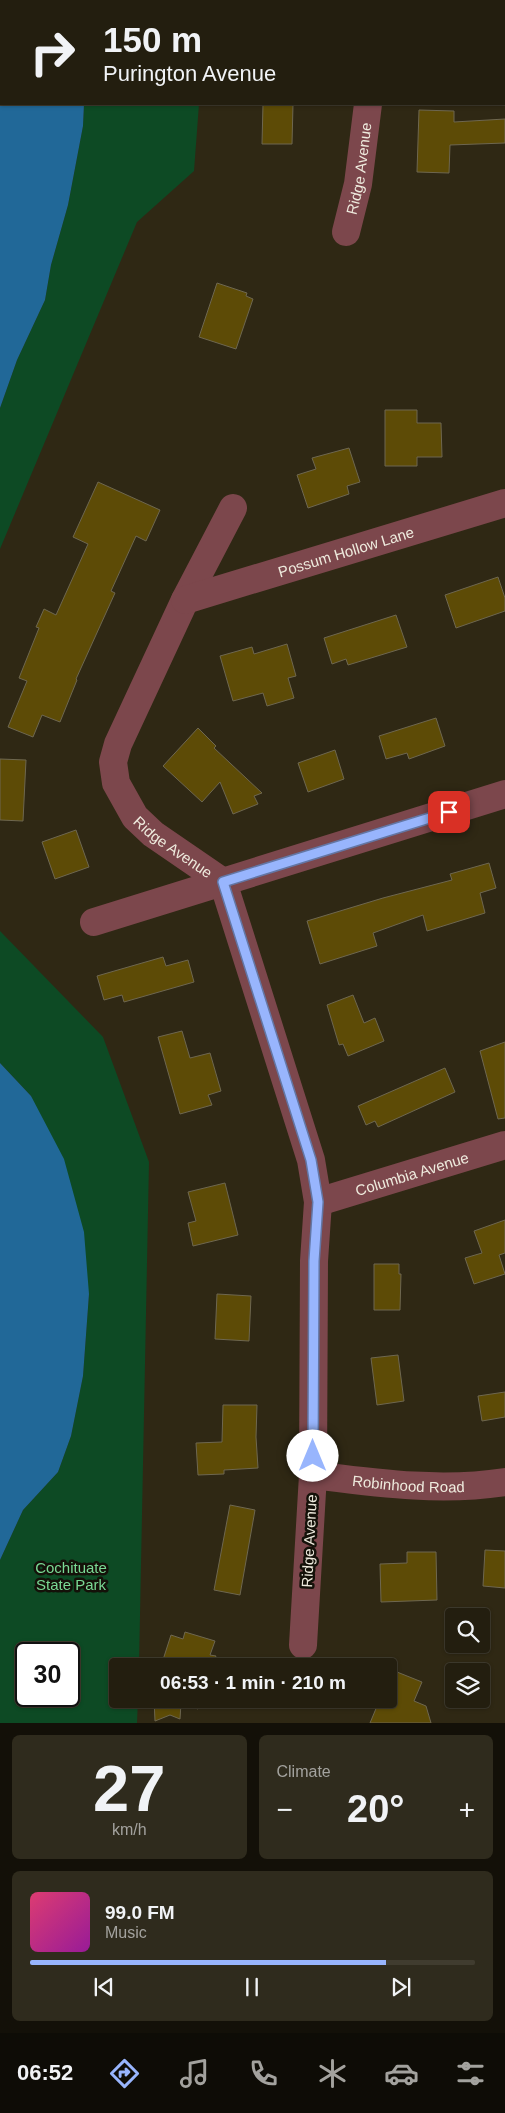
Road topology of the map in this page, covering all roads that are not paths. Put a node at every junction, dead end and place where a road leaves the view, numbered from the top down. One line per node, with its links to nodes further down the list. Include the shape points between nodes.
1 (368, 105): 2 (street, Ridge Avenue, via 358,184)
2 (346, 232)
3 (505, 503): 5 (street, Possum Hollow Lane)
4 (233, 508): 5 (street, Ridge Avenue)
5 (185, 600): 7 (street, Ridge Avenue, via 118,744 113,762 116,783 135,817 153,834)
6 (505, 794): 7 (street)
7 (223, 882): 8 (street); 10 (street, Ridge Avenue, via 311,1160)
8 (94, 922)
9 (505, 1145): 10 (street, Columbia Avenue)
10 (318, 1202): 11 (street, Ridge Avenue, via 314,1261)
11 (313, 1475): 12 (street, Robinhood Road, via 429,1487); 13 (street, Ridge Avenue)
12 (505, 1482)
13 (303, 1645)

